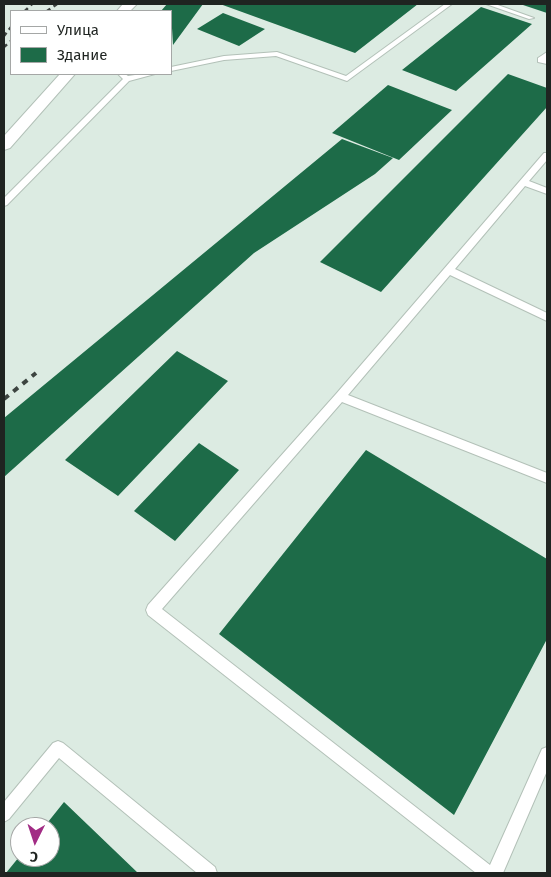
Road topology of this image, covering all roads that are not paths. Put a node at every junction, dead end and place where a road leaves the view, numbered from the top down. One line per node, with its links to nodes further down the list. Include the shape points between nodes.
1 (449, 4): 6 (lane, via 347,79 277,54 224,58)
2 (489, 4): 3 (lane)
3 (530, 18)
4 (547, 54): 5 (lane, via 542,60)
5 (547, 62)
6 (172, 69)
7 (67, 75): 10 (street)
8 (137, 75): 9 (lane)
9 (124, 76): 14 (lane)
10 (4, 145)
11 (547, 155): 12 (lane)
12 (524, 182): 13 (lane); 15 (lane)
13 (547, 191)
14 (4, 203)
15 (449, 270): 16 (lane); 17 (lane)
16 (547, 317)
17 (340, 397): 18 (lane); 22 (lane, via 153,610)
18 (547, 478)
19 (547, 754): 23 (lane)
20 (4, 814): 21 (lane, via 58,748)
21 (209, 873)
22 (488, 873)
23 (495, 873)

